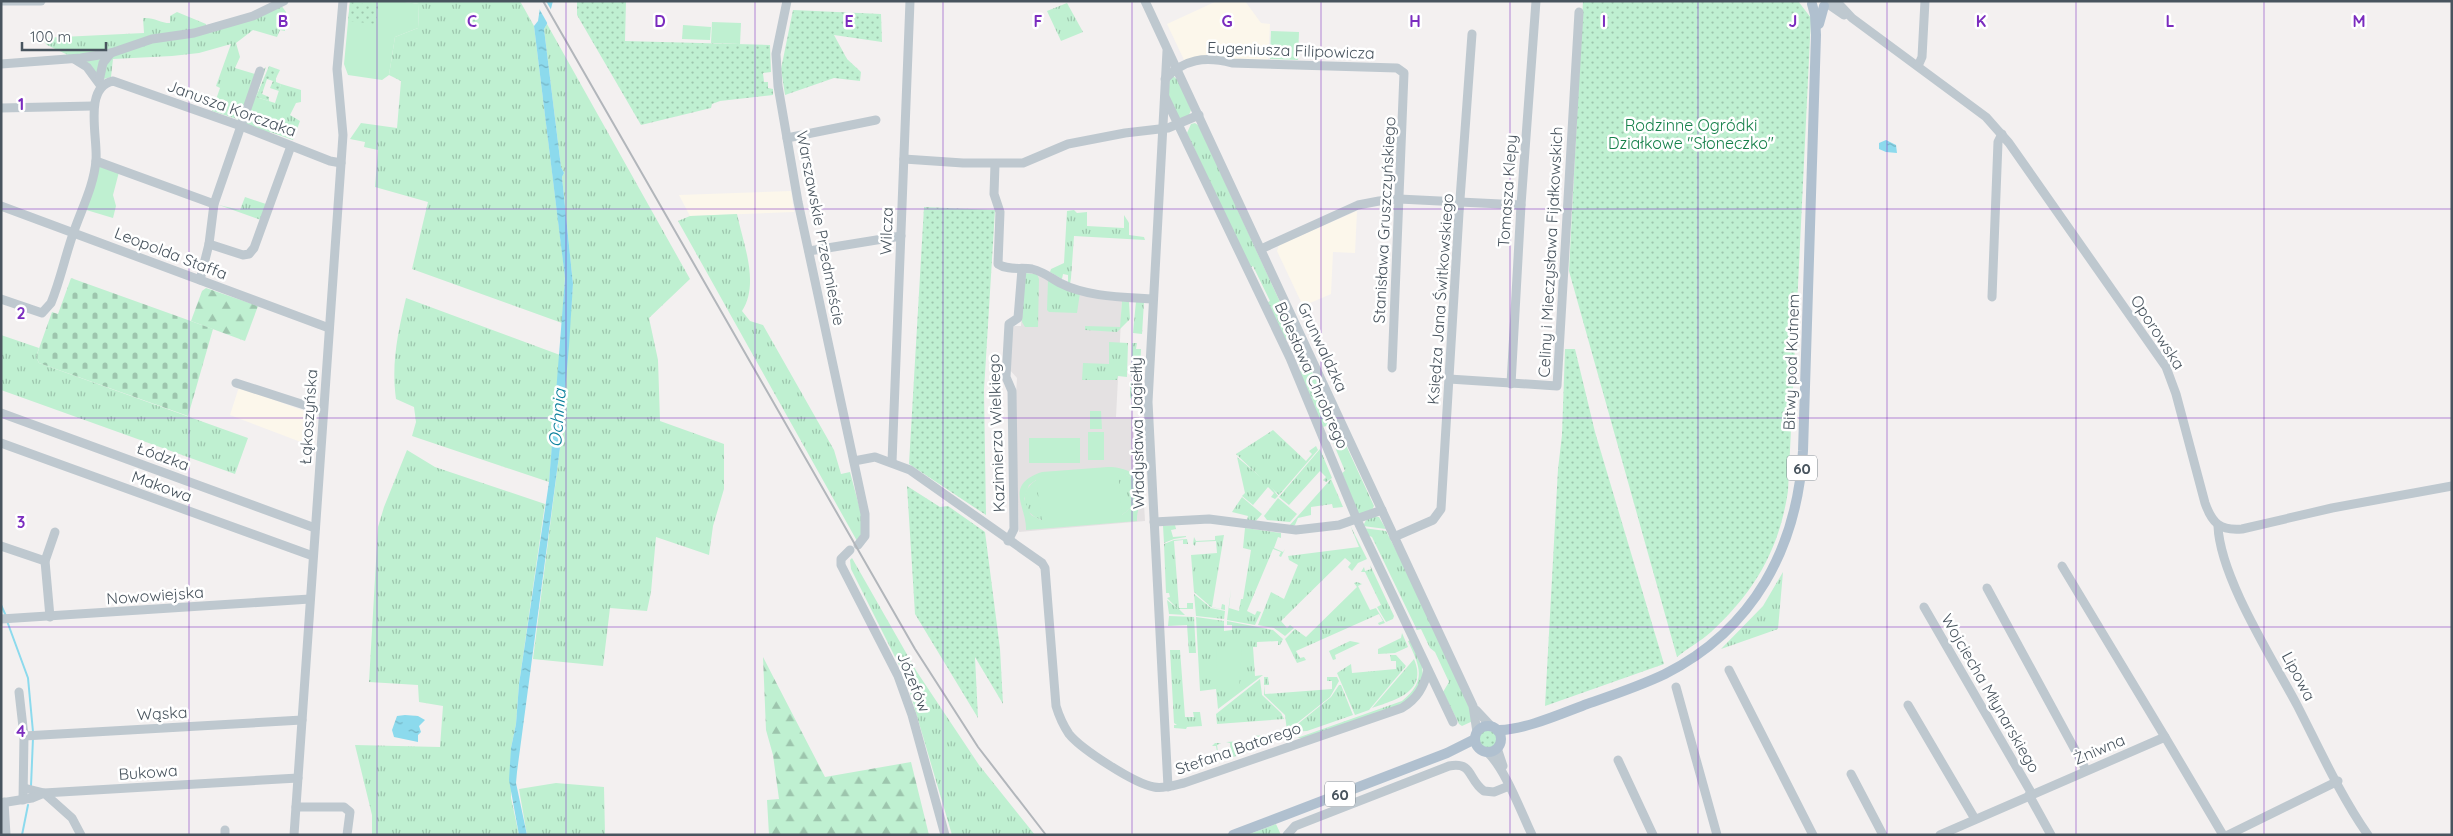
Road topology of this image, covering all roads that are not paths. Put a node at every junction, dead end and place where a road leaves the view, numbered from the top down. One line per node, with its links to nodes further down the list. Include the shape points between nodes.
1 (1, 1): 2 (street)
2 (41, 1)
3 (284, 1): 12 (street)
4 (343, 1): 39 (street, Łąkoszyńska, via 337,69 343,135)
5 (788, 1): 35 (street, Warszawskie Przedmieście, via 776,54)
6 (910, 1): 37 (street, Wilcza)
7 (1145, 1): 16 (street, Grunwaldzka)
8 (1536, 1): 44 (street, Tomasza Klepy)
9 (1925, 1): 20 (street, via 1922,58)
10 (1810, 3): 11 (main road, 60); 15 (main road, Bitwy pod Kutnem / 60, via 1815,15)
11 (1829, 3): 15 (main road, Bitwy pod Kutnem / 60); 20 (street, Oporowska)
12 (267, 5): 17 (street, via 194,33 152,39)
13 (1579, 12): 60 (street, Celiny i Mieczysława Fijałkowskich, via 1558,386)
14 (1472, 34): 42 (street, Księdza Jana Świtkowskiego)
15 (1816, 35): 92 (main road, Bitwy pod Kutnem / 60, via 1802,472 1794,514 1780,557 1764,587 1745,611 1720,636 1686,662 1637,686)
16 (1168, 49): 21 (street, Grunwaldzka); 24 (street, Władysława Jagiełły)
17 (111, 53): 18 (street); 25 (street, via 103,63)
18 (73, 58): 19 (street); 25 (street, via 87,67)
19 (1, 64)
20 (1918, 66): 34 (street, Oporowska, via 1980,112)
21 (1176, 67): 23 (street, Eugeniusza Filipowicza, via 1215,60 1396,68); 24 (street); 29 (street, Grunwaldzka)
22 (260, 71): 32 (street)
23 (1404, 73): 41 (street, Stanisława Gruszczyńskiego)
24 (1165, 79): 26 (street, Władysława Jagiełły)
25 (100, 83): 27 (street); 32 (street, Janusza Korczaka, via 113,82)
26 (1164, 94): 31 (street, Bolesława Chrobrego); 33 (street, Władysława Jagiełły)
27 (93, 106): 28 (street); 38 (street)
28 (1, 108)
29 (1199, 115): 31 (street); 49 (street, Grunwaldzka)
30 (876, 120): 35 (street)
31 (1179, 125): 33 (street); 68 (street, Bolesława Chrobrego, via 1290,358)
32 (241, 126): 36 (street, Janusza Korczaka); 43 (street)
33 (1162, 129): 40 (street, via 1087,139 1023,163); 55 (street, Władysława Jagiełły)
34 (2002, 134): 53 (street, via 1998,142); 70 (street, Oporowska, via 2166,366 2205,503)
35 (787, 138): 50 (street, Warszawskie Przedmieście)
36 (291, 146): 39 (street, Janusza Korczaka); 48 (street, via 249,254)
37 (904, 159): 40 (street); 47 (street, Wilcza)
38 (96, 161): 43 (street); 46 (street)
39 (341, 163): 56 (street, Łąkoszyńska)
40 (995, 164): 51 (street, via 994,194 1000,212 998,264)
41 (1399, 199): 42 (street); 49 (street, via 1358,205); 57 (street, Stanisława Gruszczyńskiego)
42 (1460, 203): 44 (street); 58 (street, Księdza Jana Świtkowskiego)
43 (214, 204): 48 (street)
44 (1520, 205): 60 (street, Tomasza Klepy)
45 (1, 206): 46 (street, Leopolda Staffa)
46 (73, 232): 52 (street, Leopolda Staffa); 54 (street, via 46,312)
47 (901, 236): 50 (street); 65 (street, Wilcza)
48 (209, 244): 52 (street)
49 (1261, 249): 67 (street, Grunwaldzka)
50 (809, 252): 64 (street, Warszawskie Przedmieście)
51 (1022, 269): 55 (street, via 1045,274 1060,283 1084,290); 74 (street, Kazimierza Wielkiego, via 1018,318 1008,324 1006,377 1012,391 1014,505 1014,529)
52 (200, 280): 56 (street, Leopolda Staffa)
53 (1992, 297)
54 (1, 299)
55 (1153, 299): 69 (street, Władysława Jagiełły, via 1148,402)
56 (329, 328): 61 (street, Łąkoszyńska)
57 (1392, 368)
58 (1449, 380): 60 (street, Celiny i Mieczysława Fijałkowskich); 73 (street, Księdza Jana Świtkowskiego, via 1440,514)
59 (236, 383): 61 (street)
60 (1511, 384)
61 (323, 411): 71 (street, Łąkoszyńska)
62 (1, 413): 71 (street, Łódzka)
63 (1, 444): 76 (street, Makowa)
64 (854, 461): 65 (street, Stefana Batorego, via 876,457); 118 (street, Józefów, via 866,522 865,536 841,559 841,565 898,676)
65 (892, 462): 74 (street, Stefana Batorego, via 910,470)
66 (2452, 486): 70 (street, via 2332,508 2242,529)
67 (1382, 510): 68 (street); 73 (street, Grunwaldzka)
68 (1357, 520): 69 (street, via 1296,530 1208,519); 84 (street, Bolesława Chrobrego)
69 (1154, 522): 106 (street, Władysława Jagiełły)
70 (2218, 526): 104 (street, Lipowa, via 2219,542 2228,569)
71 (315, 528): 76 (street, Łąkoszyńska)
72 (55, 532): 77 (street)
73 (1394, 537): 89 (street, Grunwaldzka)
74 (1008, 541): 106 (street, Stefana Batorego, via 1045,568 1056,706 1070,736 1124,774 1148,785)
75 (1, 546): 77 (street)
76 (313, 556): 80 (street, Łąkoszyńska)
77 (45, 561): 82 (street)
78 (2062, 566): 96 (street)
79 (1988, 588): 101 (street)
80 (310, 599): 82 (street, Nowowiejska); 90 (street, Łąkoszyńska)
81 (1924, 607): 109 (street, Wojciecha Młynarskiego)
82 (50, 617): 83 (street, Nowowiejska)
83 (5, 619)
84 (1428, 670): 91 (street, Bolesława Chrobrego); 106 (street, Stefana Batorego, via 1425,685 1402,708)
85 (1729, 670): 124 (street)
86 (1676, 687): 123 (street)
87 (19, 692): 94 (street)
88 (1908, 704): 113 (street)
89 (1473, 706): 93 (street, Grunwaldzka); 95 (street, Grunwaldzka)
90 (302, 720): 94 (street, Wąska); 103 (street, Łąkoszyńska)
91 (1453, 722)
92 (1532, 724): 93 (main road, Bitwy pod Kutnem / 60); 97 (main road, Bitwy pod Kutnem / 60)
93 (1494, 728): 95 (main road, 60, via 1482,728); 97 (main road, via 1500,734)
94 (24, 736): 107 (street)
95 (1476, 736): 98 (main road); 99 (main road, 60)
96 (2165, 737): 101 (street, Żniwna); 128 (street)
97 (1500, 744): 98 (main road, 60); 105 (street, via 1499,756)
98 (1484, 751): 99 (main road, 60, via 1469,749); 105 (street, via 1494,759)
99 (1447, 753): 119 (main road, 60)
100 (1618, 760): 122 (street)
101 (2086, 770): 109 (street, Żniwna)
102 (1851, 774): 125 (street)
103 (298, 778): 108 (street, Bukowa); 112 (street, Łąkoszyńska)
104 (2338, 781): 129 (street); 130 (street, Lipowa)
105 (1509, 786): 120 (street, via 1494,792 1484,791 1464,766 1457,764 1295,826); 121 (street)
106 (1168, 787)
107 (24, 788): 108 (street); 110 (street)
108 (44, 793): 110 (street, Bukowa); 115 (street, via 72,818)
109 (2030, 794): 113 (street, Żniwna); 127 (street, Wojciecha Młynarskiego)
110 (24, 800): 111 (street, Bukowa)
111 (3, 802): 114 (street)
112 (296, 807): 116 (street, Łąkoszyńska); 117 (street, via 344,807 350,812)
113 (1975, 819): 126 (street, Żniwna)
114 (6, 835)
115 (81, 835)
116 (294, 835)
117 (348, 835)
118 (945, 835)
119 (1233, 835)
120 (1287, 835)
121 (1532, 835)
122 (1653, 835)
123 (1717, 835)
124 (1813, 835)
125 (1883, 835)
126 (1940, 835)
127 (2051, 835)
128 (2224, 835)
129 (2228, 835)
130 (2368, 835)

